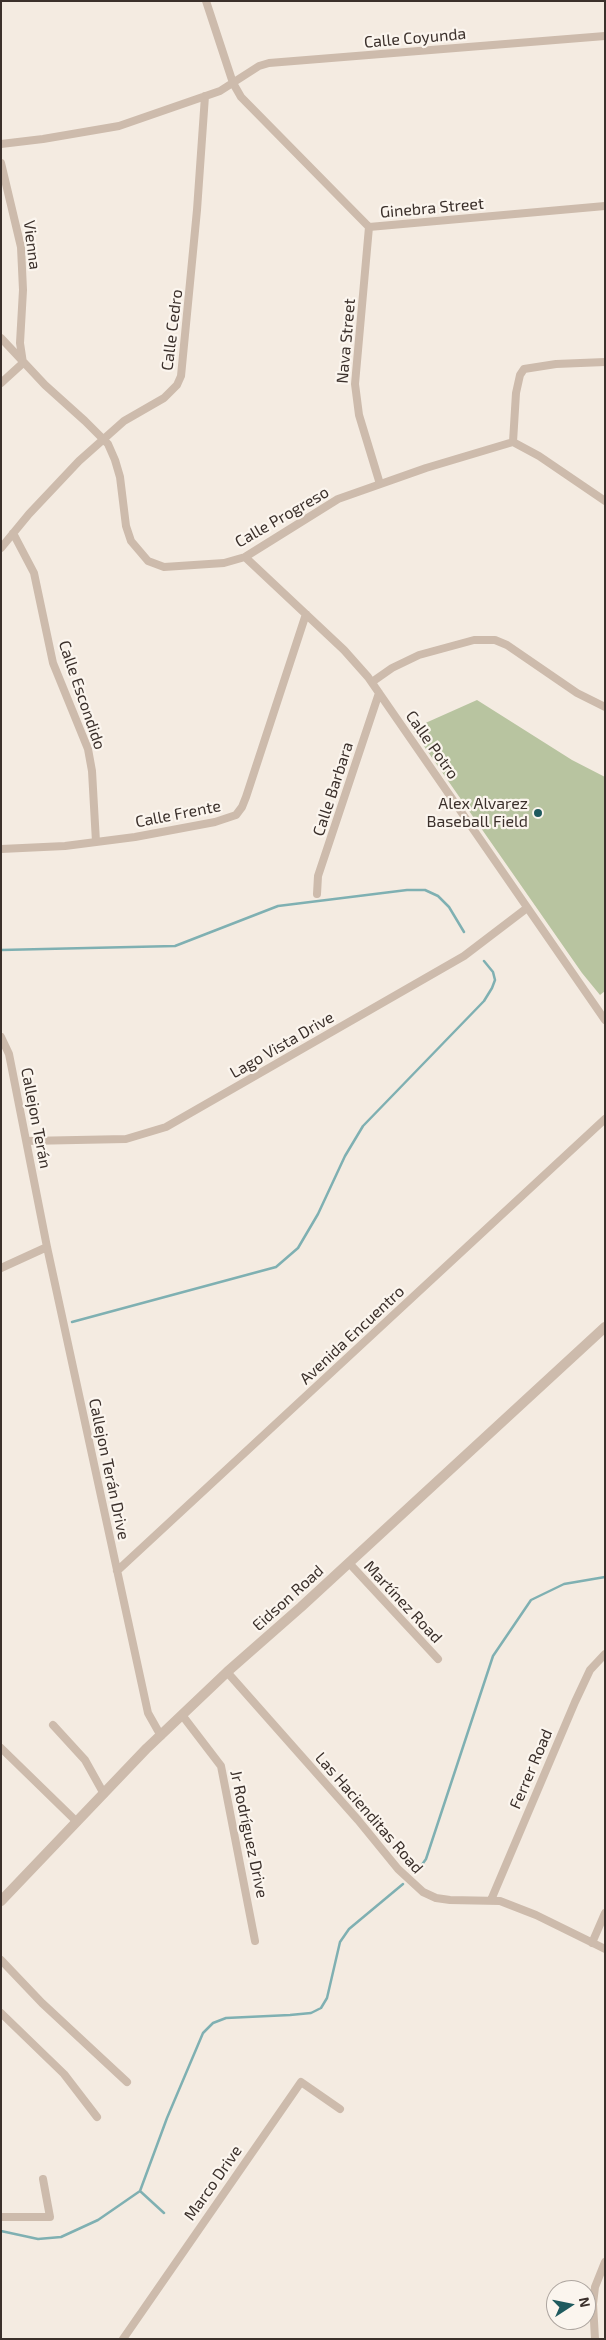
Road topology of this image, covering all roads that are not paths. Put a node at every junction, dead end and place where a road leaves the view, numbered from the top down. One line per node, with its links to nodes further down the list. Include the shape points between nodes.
1 (206, 1): 3 (street, Ginebra Street)
2 (605, 36): 3 (street, Calle Coyunda, via 269,63)
3 (233, 83): 4 (street, Calle Coyunda); 8 (street, Ginebra Street, via 241,97)
4 (205, 96): 5 (street, via 109,128); 13 (street, Calle Cedro, via 181,376 164,398 124,421)
5 (1, 144)
6 (1, 163): 11 (street, Vienna, via 21,247 20,343)
7 (605, 206): 8 (street, Ginebra Street)
8 (369, 227): 15 (street, Nava Street, via 355,384 359,415)
9 (1, 338): 11 (street, Calle Progreso)
10 (605, 362): 14 (street, via 524,369 516,393)
11 (23, 363): 12 (street); 13 (street, Calle Progreso)
12 (1, 383)
13 (103, 439): 17 (street, Calle Cedro, via 49,491); 19 (street, Calle Progreso, via 116,460 129,534 148,561 164,567 176,567 224,563)
14 (513, 442): 15 (street, Calle Progreso); 16 (street)
15 (380, 484): 19 (street, Calle Progreso, via 338,500)
16 (605, 501)
17 (13, 533): 18 (street, Calle Cedro); 24 (street, Calle Escondido, via 34,573 53,662 88,749)
18 (1, 548)
19 (245, 557): 20 (street, Calle Potro)
20 (306, 614): 21 (street, Calle Potro); 24 (street, Calle Frente, via 246,797 236,815 157,834)
21 (372, 682): 22 (street, Calle Potro); 23 (street, via 419,655 484,639 495,640 577,693)
22 (379, 693): 26 (street, Calle Barbara, via 318,876); 27 (street, Calle Potro)
23 (605, 707)
24 (96, 842): 25 (street, Calle Frente)
25 (1, 849)
26 (317, 894)
27 (527, 908): 28 (street, Calle Potro); 31 (street, Lago Vista Drive, via 464,956 166,1127 126,1139)
28 (605, 1020)
29 (2, 1037): 31 (street, Callejon Terán, via 9,1054)
30 (605, 1118): 37 (street, Avenida Encuentro)
31 (27, 1141): 32 (street, Callejon Terán)
32 (40, 1205): 33 (street, Callejon Terán Drive)
33 (47, 1247): 34 (street); 37 (street, Callejon Terán Drive)
34 (1, 1268)
35 (605, 1327): 36 (street, Eidson Road)
36 (349, 1563): 39 (street, Martínez Road); 40 (street, Eidson Road)
37 (117, 1570): 43 (street, Callejon Terán Drive, via 148,1713)
38 (605, 1654): 47 (street, Ferrer Road, via 590,1670 575,1702)
39 (438, 1659)
40 (227, 1672): 41 (street, Eidson Road); 47 (street, Las Hacienditas Road, via 415,1886 436,1898)
41 (182, 1715): 43 (street, Eidson Road); 50 (street, Jr Rodríguez Drive, via 221,1766)
42 (53, 1725): 45 (street, via 85,1760)
43 (160, 1736): 45 (street, Eidson Road)
44 (1, 1748): 46 (street)
45 (104, 1794): 46 (street, Eidson Road)
46 (77, 1822): 48 (street, Eidson Road)
47 (491, 1900): 51 (street, Las Hacienditas Road, via 510,1904)
48 (1, 1901)
49 (605, 1913): 51 (street)
50 (255, 1941)
51 (592, 1943): 52 (street, Las Hacienditas Road)
52 (605, 1949)
53 (1, 1960): 55 (street)
54 (1, 2013): 57 (street, via 64,2074)
55 (127, 2082)
56 (340, 2109): 61 (street, Marco Drive, via 301,2082)
57 (97, 2117)
58 (43, 2179): 59 (street, via 50,2217)
59 (1, 2216)
60 (605, 2262): 62 (street, via 595,2287)
61 (123, 2339)
62 (595, 2339)

